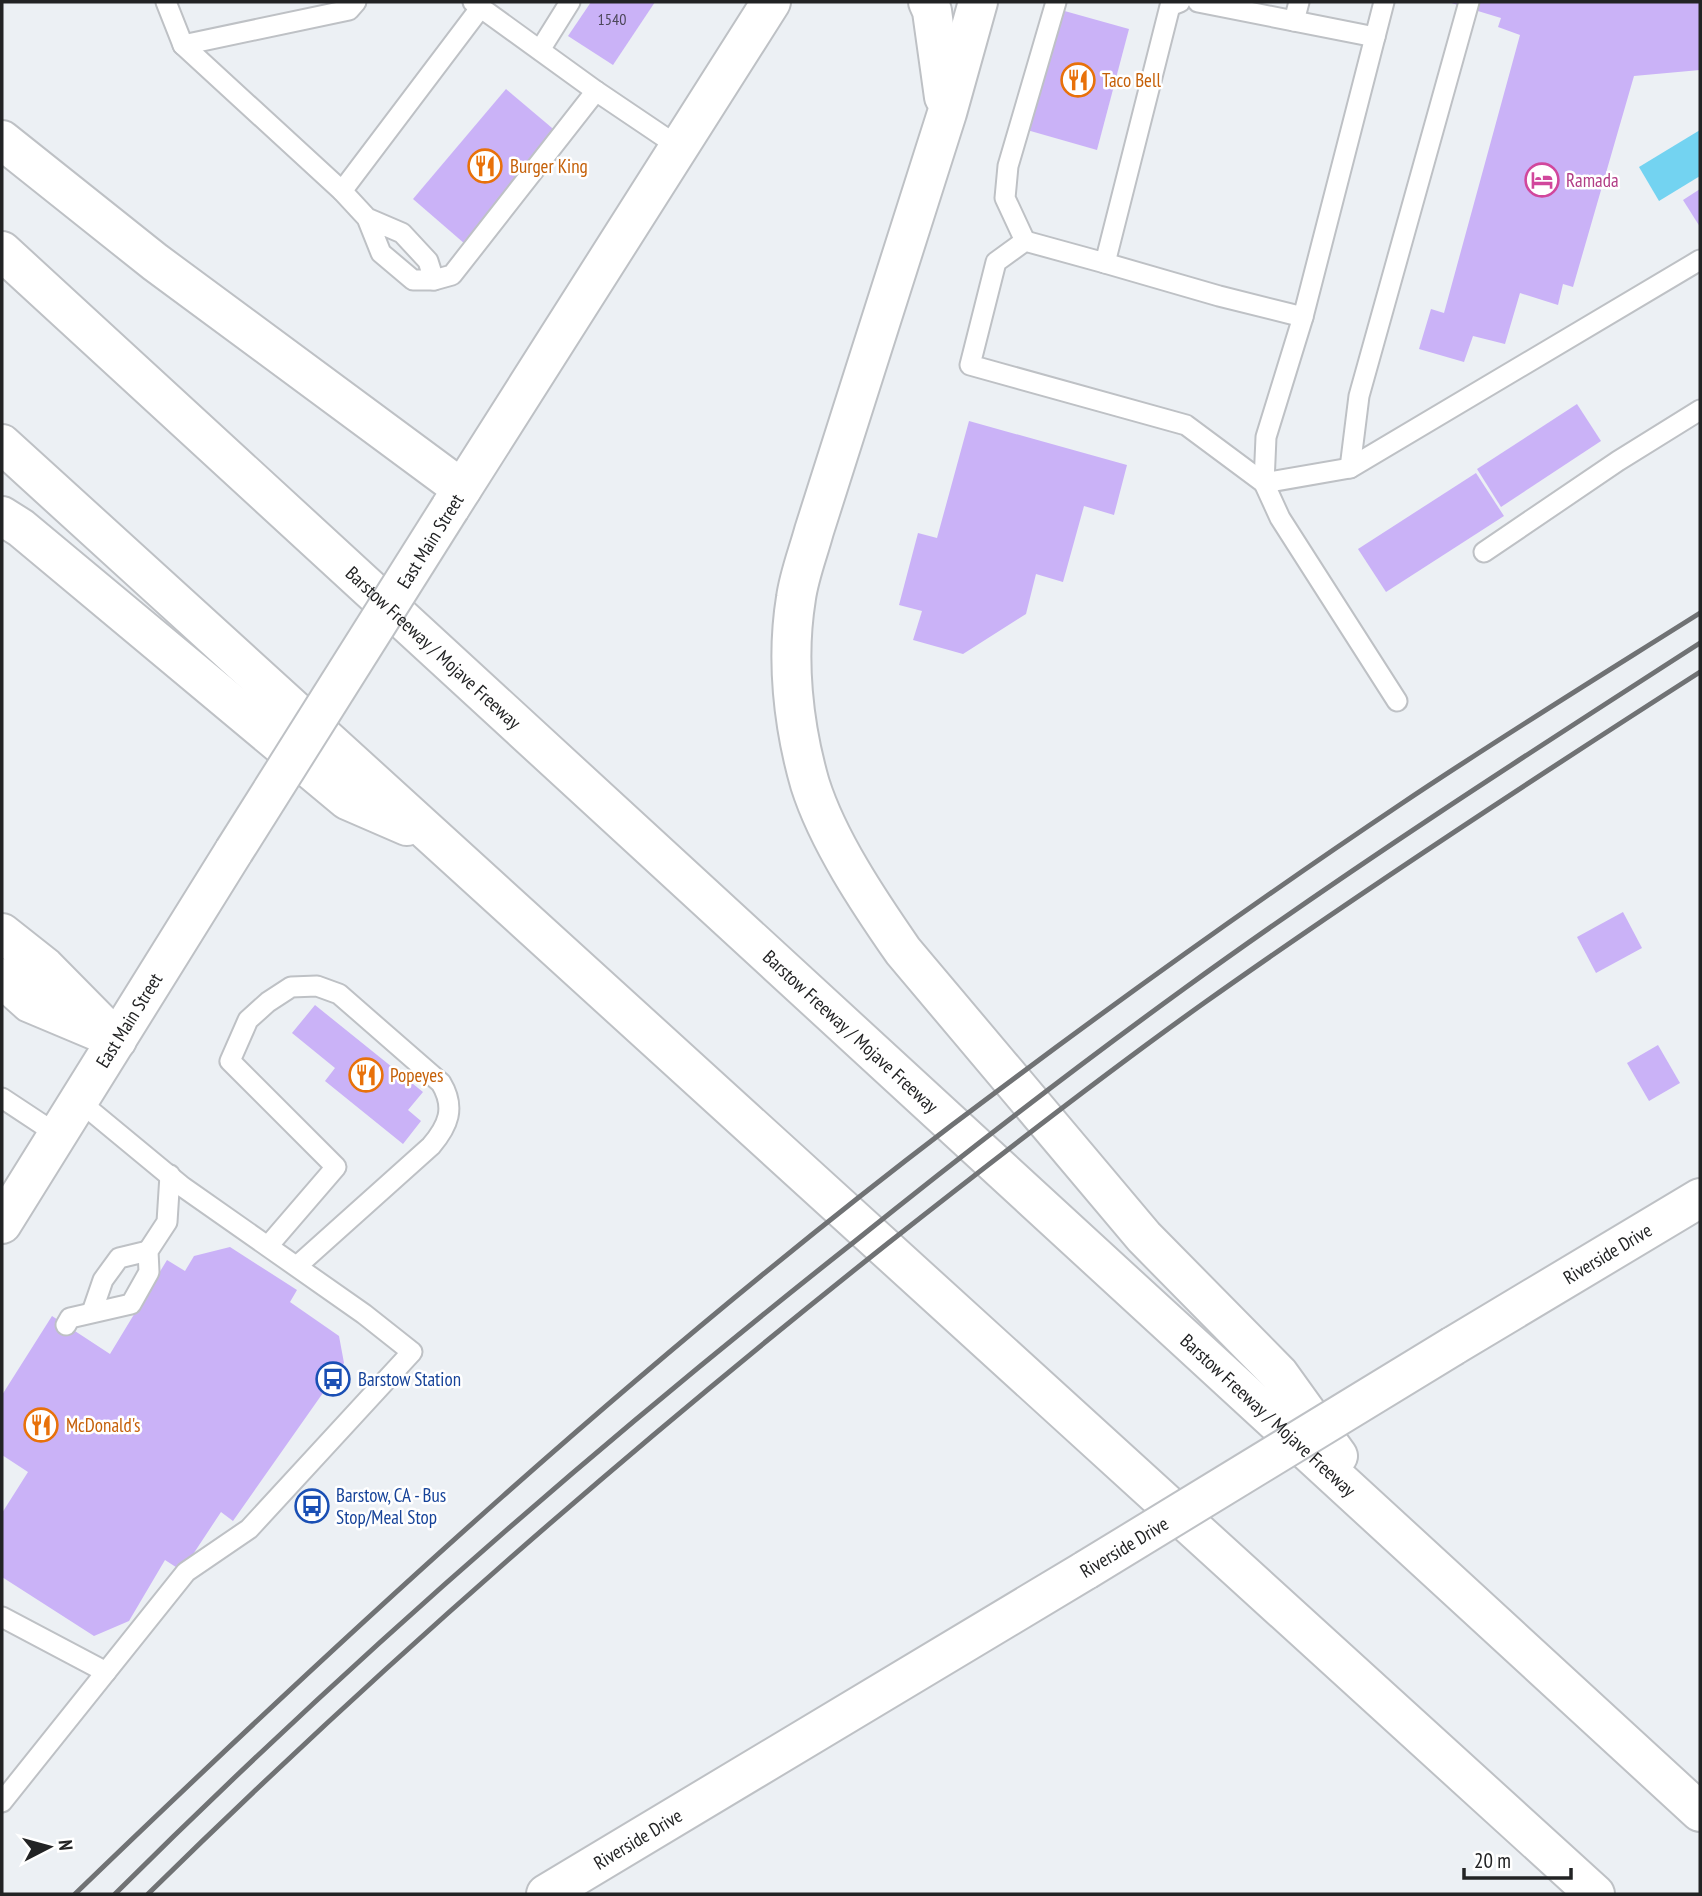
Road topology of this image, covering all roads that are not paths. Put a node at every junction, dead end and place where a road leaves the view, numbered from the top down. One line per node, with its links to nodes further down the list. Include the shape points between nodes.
1 (166, 2): 15 (lane)
2 (356, 2): 15 (lane, via 349,9)
3 (570, 2): 16 (lane)
4 (771, 2): 20 (main road, East Main Street)
5 (928, 2): 18 (main road)
6 (978, 2): 18 (main road)
7 (1056, 2): 23 (lane, via 1008,166 1005,198)
8 (1180, 2): 26 (lane, via 1170,6)
9 (1198, 2): 13 (lane)
10 (1384, 2): 14 (lane)
11 (1469, 2): 31 (lane, via 1359,396)
12 (477, 4): 16 (lane); 21 (lane)
13 (1297, 11): 14 (lane)
14 (1375, 37): 28 (lane)
15 (183, 45): 21 (lane)
16 (540, 50): 17 (lane)
17 (596, 91): 20 (lane); 27 (lane, via 452,275)
18 (947, 113): 52 (main road, via 796,598 792,658 795,719 811,785 849,867 903,951 1144,1237 1279,1374)
19 (2, 140): 33 (main road)
20 (679, 147): 33 (main road, East Main Street)
21 (342, 191): 22 (lane)
22 (367, 218): 27 (lane, via 402,233 428,261); 27 (lane, via 381,253 413,280)
23 (1025, 241): 26 (lane); 32 (lane, via 996,262 970,365 1186,425)
24 (2, 250): 52 (main road, Barstow Freeway / Mojave Freeway)
25 (1700, 260): 31 (lane)
26 (1105, 263): 28 (lane)
27 (434, 280)
28 (1303, 317): 32 (lane, via 1266,437)
29 (1700, 410): 35 (lane)
30 (2, 444): 37 (main road)
31 (1350, 468): 32 (lane)
32 (1264, 483): 36 (lane, via 1280,518)
33 (456, 498): 40 (main road, East Main Street, bridge)
34 (2, 516): 37 (main road, via 347,800)
35 (1484, 552)
36 (1397, 701)
37 (436, 838): 58 (main road)
38 (2, 933): 40 (main road, via 45,967)
39 (2, 978): 40 (main road, via 30,1003)
40 (117, 1040): 42 (main road, East Main Street)
41 (2, 1098): 43 (lane)
42 (79, 1101): 43 (main road, East Main Street); 44 (lane)
43 (58, 1135): 46 (main road, East Main Street)
44 (170, 1175): 47 (lane); 48 (lane, via 167,1222)
45 (1700, 1198): 57 (main road, Riverside Drive, bridge)
46 (2, 1224)
47 (268, 1245): 49 (lane); 49 (lane, via 336,1167 230,1061 248,1020 268,1002 291,987 317,986 339,994 441,1083 449,1111 445,1129 431,1146)
48 (148, 1251): 50 (lane, via 119,1258 103,1280); 50 (lane, via 149,1272 131,1304)
49 (297, 1266): 54 (lane, via 412,1352 249,1529 186,1572)
50 (92, 1312): 51 (lane, via 70,1318)
51 (66, 1325)
52 (1385, 1523): 56 (main road, Barstow Freeway / Mojave Freeway)
53 (2, 1617): 54 (lane)
54 (106, 1672): 55 (lane)
55 (2, 1802)
56 (1700, 1812)
57 (546, 1894)
58 (1595, 1894)

